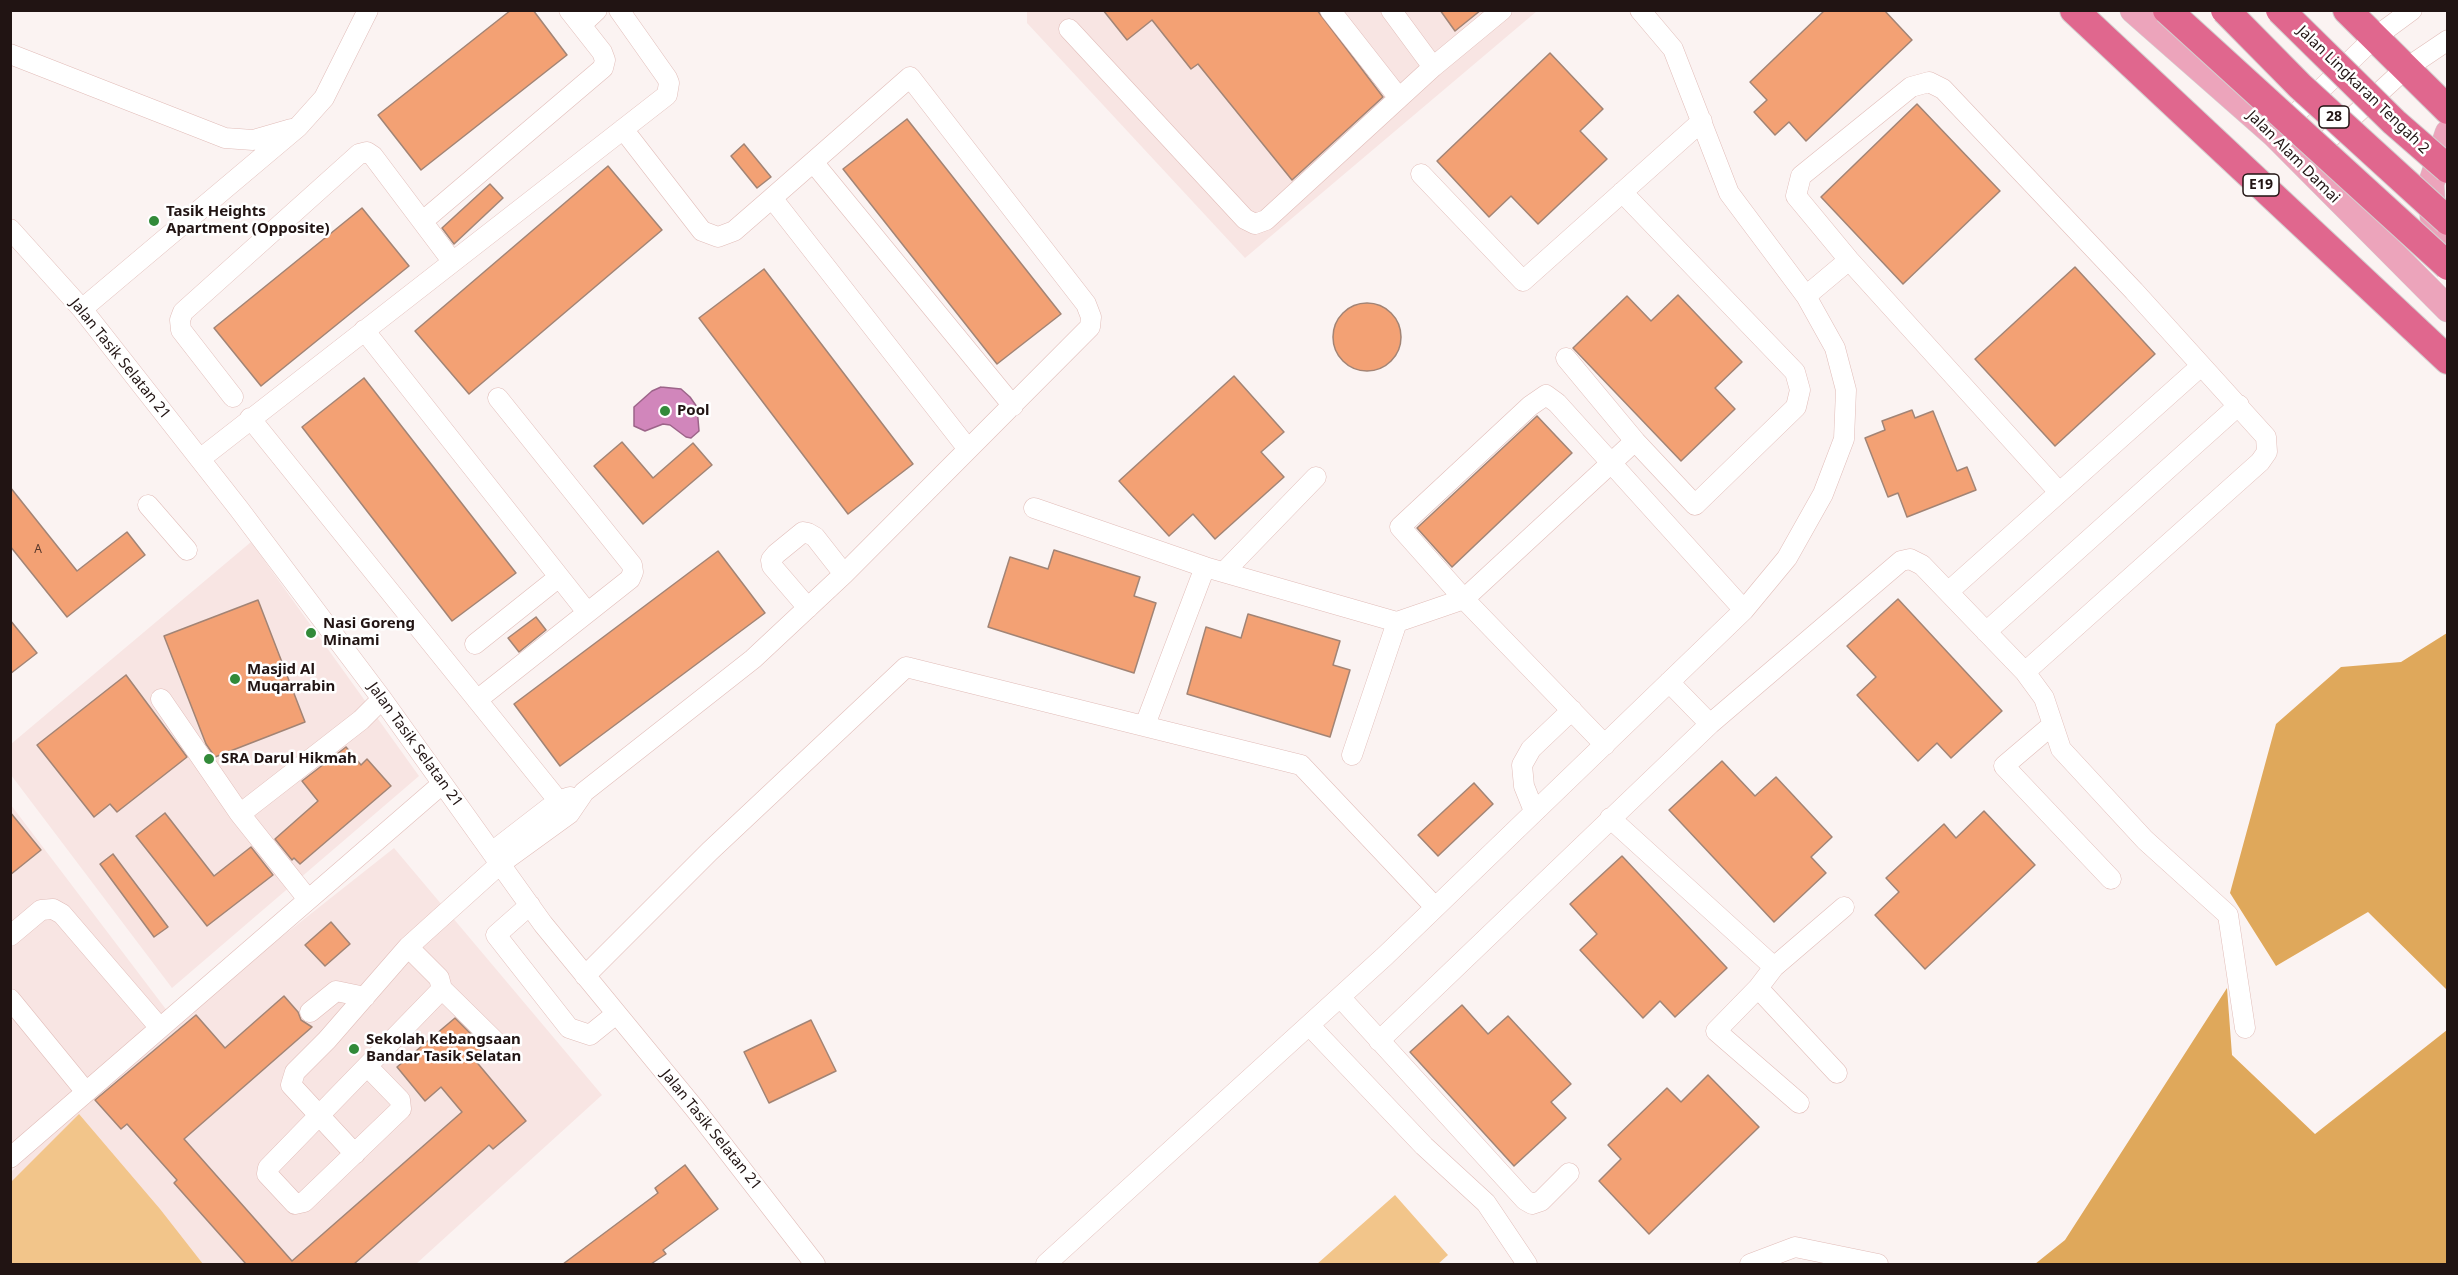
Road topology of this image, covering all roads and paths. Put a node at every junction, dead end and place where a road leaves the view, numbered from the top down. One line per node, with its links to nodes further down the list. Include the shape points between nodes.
1 (368, 10): 25 (street, via 324,98)
2 (597, 10): 15 (street)
3 (619, 10): 26 (street, via 669,83 667,95)
4 (1330, 10): 22 (street)
5 (1391, 10): 20 (street)
6 (1502, 10): 20 (street)
7 (1640, 10): 24 (street, via 1673,49)
8 (2074, 10): 47 (highway, E19)
9 (2133, 10): 28 (main road, Jalan Alam Damai)
10 (2167, 10): 41 (highway, bridge)
11 (2225, 10): 35 (highway, 28, bridge)
12 (2280, 10): 31 (highway, Jalan Lingkaran Tengah 2 / 28, bridge)
13 (2347, 10): 17 (highway)
14 (2412, 10): 17 (street)
15 (575, 18): 36 (street, via 602,52 603,68)
16 (1069, 29): 22 (street, via 1245,219 1255,224 1266,220)
17 (2374, 38): 21 (highway); 28 (street)
18 (2448, 40): 21 (street)
19 (10, 54): 25 (street, via 225,138 253,140)
20 (1433, 67): 22 (street)
21 (2404, 69): 23 (highway); 30 (street)
22 (1399, 98)
23 (2448, 110)
24 (1702, 121): 33 (street); 42 (street, via 1729,193)
25 (298, 127): 43 (street)
26 (623, 129): 34 (street, via 702,231 718,237 734,231); 40 (street)
27 (2448, 133): 35 (main road, via 2431,184)
28 (2274, 134): 30 (main road, Jalan Alam Damai)
29 (813, 162): 34 (street); 52 (street); 52 (street, via 910,77 1086,304 1091,317 1090,327)
30 (2302, 164): 44 (main road, Jalan Alam Damai)
31 (2448, 169)
32 (1421, 174): 33 (street, via 1523,281)
33 (1622, 192): 54 (street, via 1795,372 1800,390 1796,407 1695,505)
34 (772, 198): 55 (street)
35 (2440, 219): 38 (main road)
36 (423, 221): 40 (street); 49 (street, via 373,156 367,152 359,154 189,306 180,320 181,330)
37 (10, 229): 43 (street, Jalan Tasik Selatan 21)
38 (2448, 247)
39 (1849, 260): 42 (street); 48 (street, via 1796,196 1801,176 1911,87 1929,82 1943,89); 59 (street)
40 (452, 261): 45 (street)
41 (2448, 266)
42 (1806, 296): 70 (street, via 1835,348 1846,390 1844,439 1823,494 1792,549)
43 (82, 309): 56 (street, Jalan Tasik Selatan 21)
44 (2448, 309)
45 (364, 330): 53 (street); 66 (street)
46 (1566, 358): 54 (street)
47 (2448, 360)
48 (2201, 366): 51 (street); 59 (street)
49 (233, 397)
50 (498, 398): 71 (street, via 632,565 630,579)
51 (2239, 405): 73 (street); 75 (street, via 2266,436 2267,452 2260,462)
52 (1013, 406): 55 (street)
53 (250, 418): 56 (street); 79 (street)
54 (1635, 441): 57 (street)
55 (968, 449): 65 (street)
56 (200, 459): 78 (street, Jalan Tasik Selatan 21)
57 (1610, 463): 68 (street); 68 (street, via 1546,395 1400,527); 70 (street)
58 (1316, 477): 64 (street)
59 (2060, 492): 67 (street)
60 (148, 505): 62 (street)
61 (1034, 508): 63 (street)
62 (187, 550)
63 (1205, 567): 64 (street); 82 (street)
64 (1225, 571): 72 (street)
65 (844, 574): 69 (street); 69 (street, via 808,533 803,532 776,554 772,566)
66 (559, 577): 71 (street); 74 (street)
67 (1948, 592): 73 (street); 81 (street, via 1922,565 1910,559 1901,561)
68 (1464, 599): 72 (street); 80 (street)
69 (808, 608): 87 (street, via 753,659)
70 (1744, 610): 76 (street)
71 (587, 612): 79 (street)
72 (1397, 622): 85 (street)
73 (1986, 632): 75 (street)
74 (475, 644)
75 (2025, 672): 83 (street, via 2044,698)
76 (1669, 682): 81 (street); 84 (street)
77 (161, 699): 89 (street)
78 (382, 699): 86 (street, Jalan Tasik Selatan 21); 89 (street, via 361,720)
79 (477, 700): 87 (street)
80 (1572, 710): 84 (street); 88 (street, via 1531,749 1522,765 1524,786)
81 (1710, 724): 90 (street)
82 (1145, 725): 95 (street, via 1301,765); 100 (street, via 906,667)
83 (2051, 726): 92 (street, via 2004,766); 110 (street, via 2061,749 2145,840 2228,915)
84 (1605, 745): 88 (street)
85 (1352, 755)
86 (442, 784): 91 (street, Jalan Tasik Selatan 21); 93 (street)
87 (563, 808): 91 (street)
88 (1534, 811): 95 (street)
89 (240, 814): 93 (street)
90 (1610, 818): 99 (street); 111 (street)
91 (496, 858): 94 (street, Jalan Tasik Selatan 21); 98 (street)
92 (2111, 879)
93 (307, 898): 109 (street)
94 (530, 905): 100 (street, Jalan Tasik Selatan 21); 107 (street, via 492,930 572,1030 590,1035)
95 (1435, 906): 104 (street)
96 (1844, 907): 99 (street)
97 (10, 936): 109 (street, via 41,910 53,909 62,914)
98 (408, 947): 101 (street, via 439,978); 103 (street)
99 (1774, 967): 102 (street)
100 (585, 976): 107 (street, Jalan Tasik Selatan 21)
101 (442, 988): 112 (street); 113 (street)
102 (1758, 988): 114 (street); 116 (street, via 1716,1031)
103 (364, 997): 106 (street, via 336,991); 117 (street, via 291,1078 291,1084)
104 (1340, 997): 108 (street); 111 (street)
105 (10, 999): 115 (street)
106 (310, 1012)
107 (616, 1014): 121 (street, Jalan Tasik Selatan 21, via 695,1108)
108 (1309, 1025): 122 (street); 123 (street, via 1424,1146 1486,1203)
109 (160, 1028): 115 (street)
110 (2245, 1028)
111 (1379, 1041): 120 (street, via 1525,1200 1532,1204 1540,1201)
112 (502, 1048)
113 (368, 1067): 117 (street); 118 (street, via 402,1104 399,1113)
114 (1837, 1073)
115 (86, 1092): 119 (street)
116 (1799, 1103)
117 (320, 1117): 118 (street); 118 (street, via 268,1168 267,1173 295,1204 304,1202)
118 (355, 1154)
119 (10, 1158)
120 (1569, 1173)
121 (815, 1264)
122 (1046, 1264)
123 (1527, 1264)
124 (1750, 1264): 125 (street, via 1795,1247)
125 (1878, 1264)

